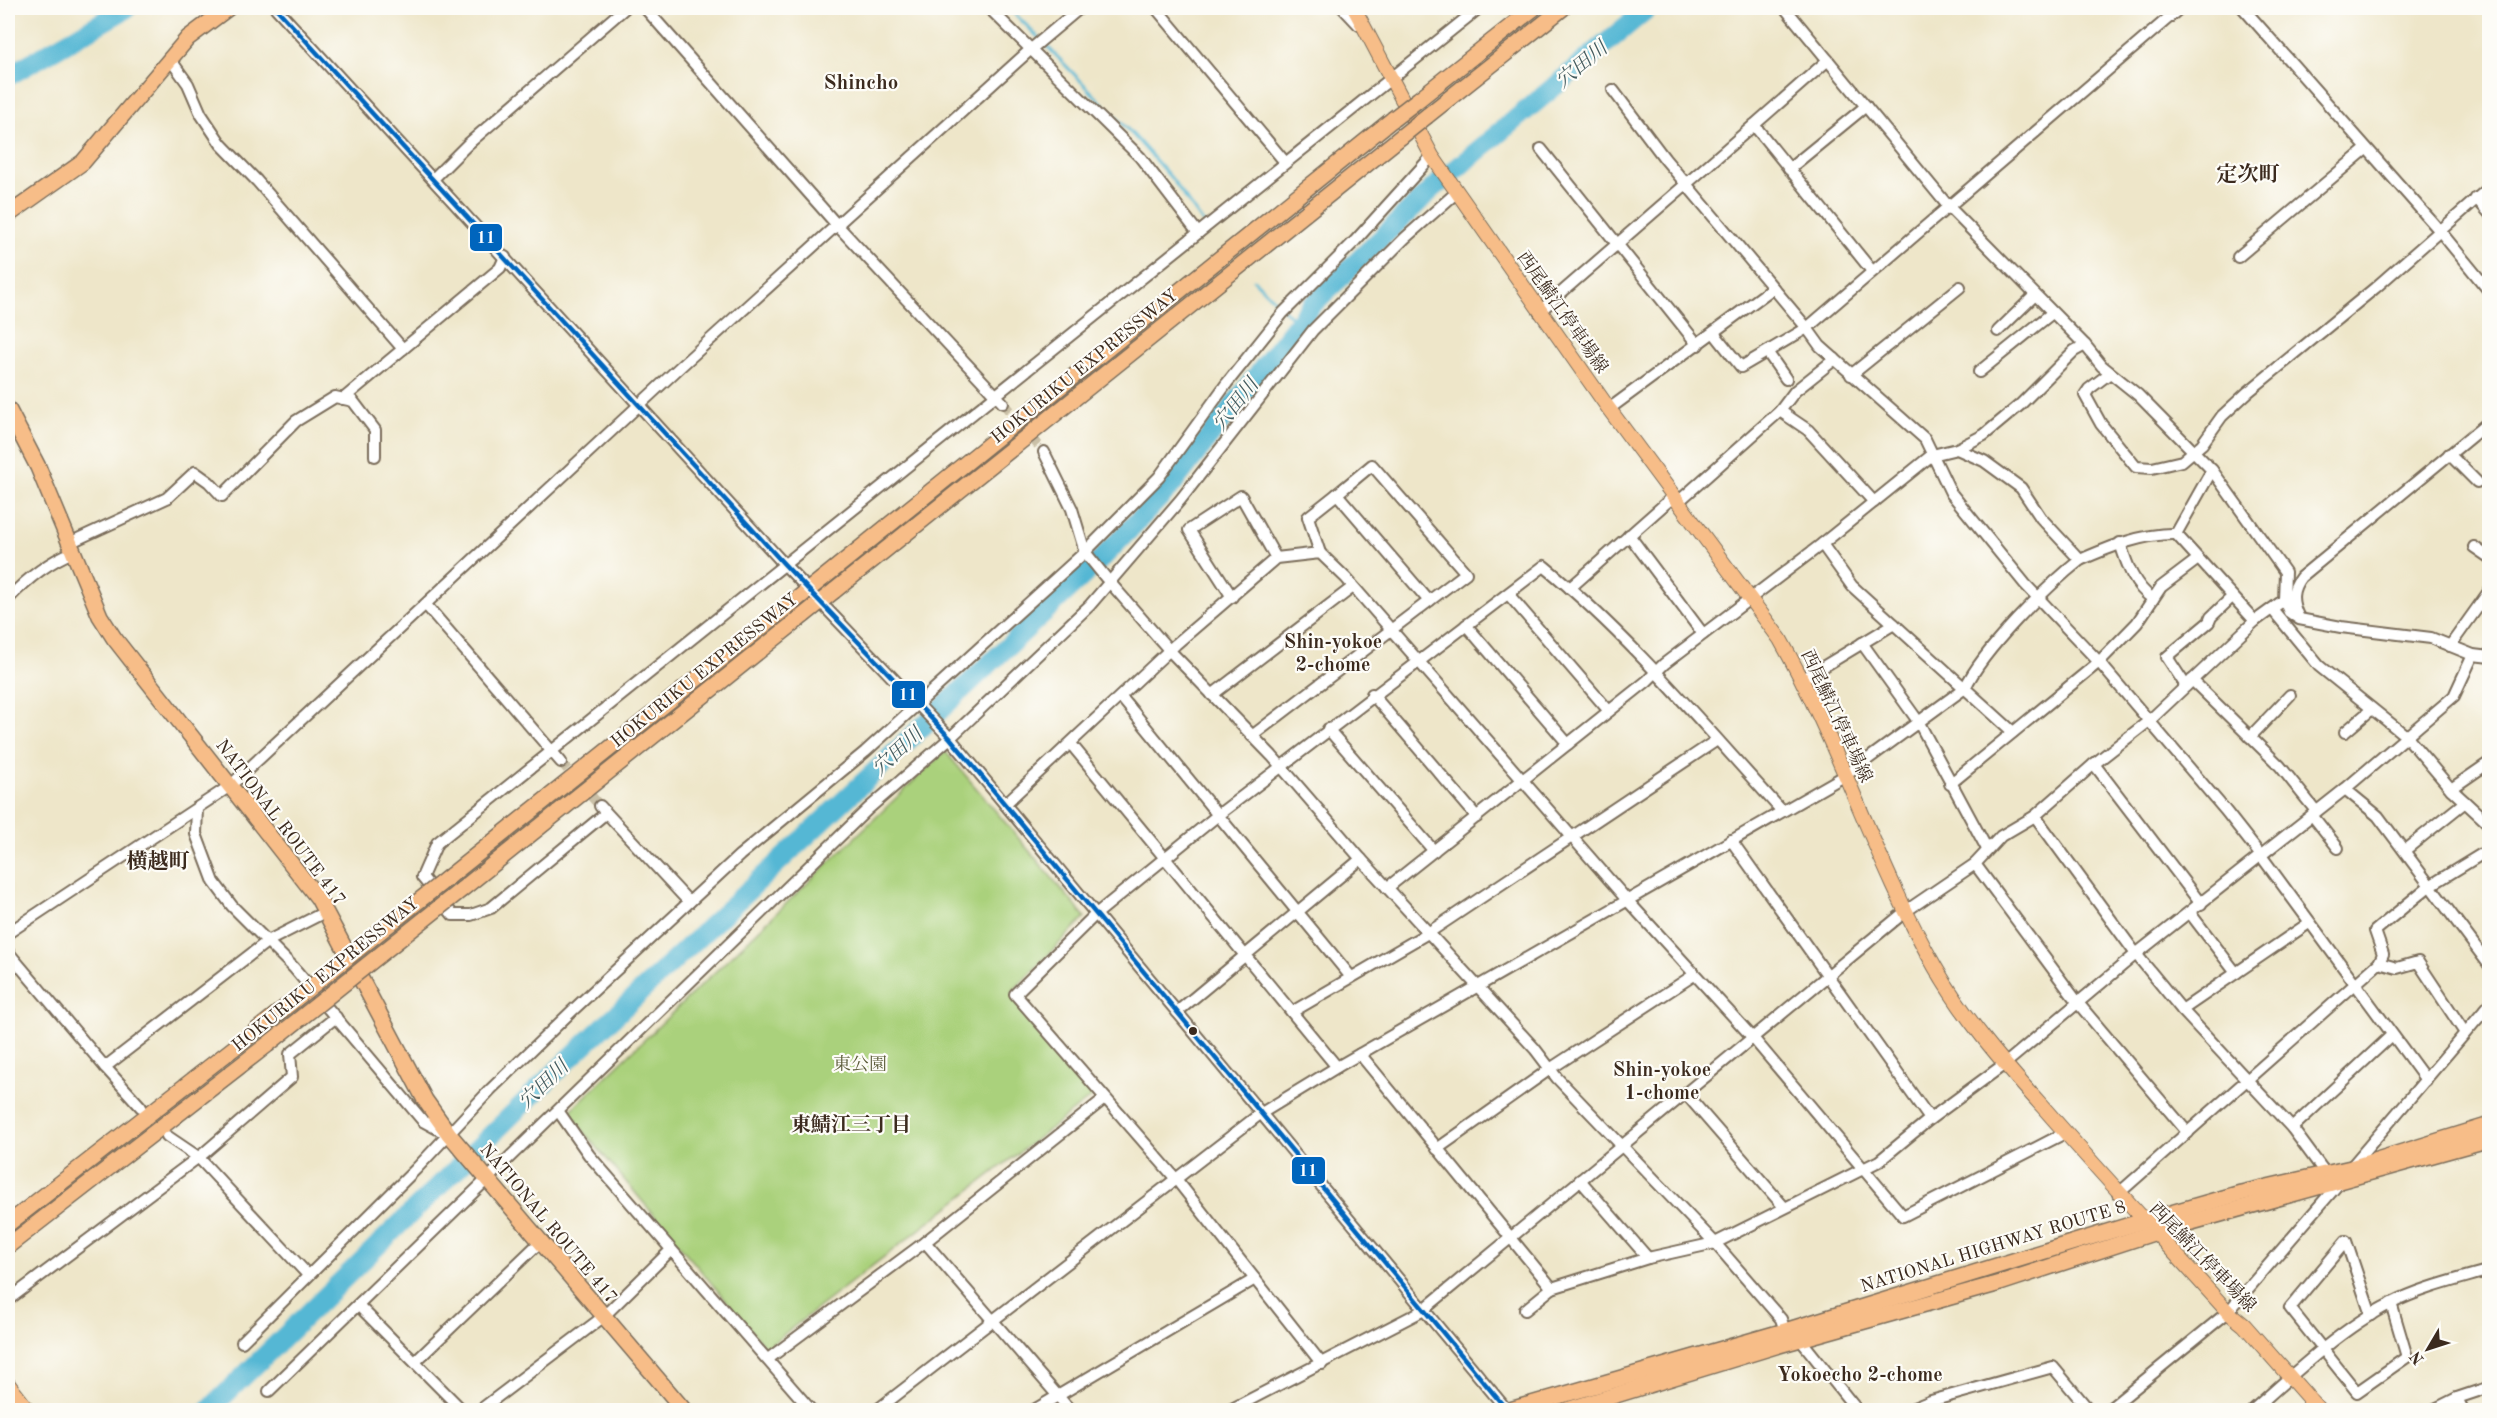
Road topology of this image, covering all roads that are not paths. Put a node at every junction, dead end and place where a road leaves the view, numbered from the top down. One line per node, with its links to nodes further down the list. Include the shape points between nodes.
1 (228, 8): 18 (highway, via 188,38)
2 (276, 8): 29 (street)
3 (625, 8): 29 (street)
4 (645, 8): 37 (street)
5 (988, 8): 17 (street)
6 (1080, 8): 17 (street)
7 (1156, 8): 27 (street)
8 (1343, 8): 16 (street)
9 (1354, 8): 16 (main road, 西尾鯖江停車場線)
10 (1479, 8): 20 (street)
11 (1533, 8): 209 (highway, HOKURIKU EXPRESSWAY, bridge)
12 (1563, 8): 250 (highway, HOKURIKU EXPRESSWAY, bridge, via 267,1045)
13 (1785, 8): 19 (street)
14 (2180, 8): 34 (street)
15 (2243, 8): 25 (street)
16 (1370, 36): 20 (main road, 西尾鯖江停車場線)
17 (1030, 50): 37 (street); 39 (street, via 1140,158)
18 (170, 59): 36 (highway, via 83,162); 55 (street, via 221,144)
19 (1828, 60): 22 (street); 23 (street)
20 (1391, 78): 26 (main road, 西尾鯖江停車場線); 27 (street)
21 (1613, 90): 30 (street)
22 (1866, 106): 28 (street); 34 (street)
23 (1754, 125): 28 (street); 30 (street)
24 (1541, 149): 40 (street)
25 (2366, 149): 38 (street); 42 (street)
26 (1435, 160): 32 (main road, 西尾鯖江停車場線); 87 (street, via 1283,313 1159,477)
27 (1285, 162): 39 (street)
28 (1789, 169): 43 (street)
29 (433, 179): 41 (street)
30 (1687, 183): 40 (street); 45 (street)
31 (2490, 187): 33 (street)
32 (1456, 189): 48 (main road, 西尾鯖江停車場線); 93 (street, via 1313,330 1181,499)
33 (2476, 198): 35 (street); 38 (street)
34 (1948, 206): 43 (street); 47 (street)
35 (2490, 213)
36 (8, 215)
37 (837, 225): 63 (street); 64 (street)
38 (2440, 231): 46 (street); 70 (street, via 2242,398 2222,416)
39 (1198, 233): 63 (street)
40 (1616, 243): 48 (street); 53 (street)
41 (505, 257): 55 (street, via 500,268); 64 (street)
42 (2238, 257)
43 (1872, 271): 50 (street)
44 (1960, 287): 60 (street)
45 (1773, 288): 50 (street); 52 (street)
46 (2490, 292)
47 (2034, 296): 49 (street); 51 (street)
48 (1539, 312): 66 (main road, 西尾鯖江停車場線)
49 (2052, 313): 54 (street); 58 (street)
50 (1808, 328): 56 (street); 57 (street)
51 (1998, 330)
52 (1714, 333): 53 (street); 56 (street, via 1741,367)
53 (1698, 345): 66 (street)
54 (2085, 345): 59 (street); 69 (street, via 1984,435)
55 (402, 349): 62 (street)
56 (1768, 353): 61 (street)
57 (1835, 359): 60 (street); 67 (street, via 1795,391)
58 (1979, 372)
59 (2110, 373): 70 (street); 70 (street, via 2085,395 2101,424 2136,467 2161,467 2182,461)
60 (1851, 375): 72 (street, via 1925,439)
61 (1786, 379)
62 (343, 399): 74 (street, via 353,401 375,430); 85 (street, via 335,397 297,421 222,496 195,472 167,498)
63 (999, 400): 92 (street)
64 (639, 406): 92 (street); 106 (street)
65 (8, 409): 85 (highway, NATIONAL ROUTE 417, via 38,467)
66 (1609, 409): 78 (main road, 西尾鯖江停車場線)
67 (1780, 411): 78 (street); 79 (street, via 1808,430)
68 (2490, 421): 73 (street)
69 (1957, 449): 72 (street); 91 (street, via 1984,461 2021,488 2041,518)
70 (2195, 451): 75 (street)
71 (1044, 452): 87 (street, via 1072,509)
72 (1932, 454): 79 (street); 101 (street, via 1951,493)
73 (2449, 454): 76 (street); 108 (street, via 2301,577 2295,584 2292,600)
74 (375, 456)
75 (2212, 470): 80 (street); 104 (street, via 2285,572)
76 (2476, 482)
77 (1337, 494): 86 (street, via 1308,517); 105 (street); 105 (street, via 1372,465 1466,573)
78 (1676, 499): 81 (street); 100 (main road, 西尾鯖江停車場線)
79 (1874, 502): 83 (street)
80 (2176, 534): 82 (street); 89 (street)
81 (1629, 535): 95 (street); 113 (street)
82 (2120, 543): 91 (street); 103 (street, via 2136,582)
83 (1822, 544): 100 (street); 110 (street, via 1852,586)
84 (2474, 547): 90 (street)
85 (71, 548): 102 (street); 152 (highway, NATIONAL ROUTE 417, via 100,616 114,638)
86 (1320, 553): 88 (street); 94 (street)
87 (1087, 554): 93 (street); 129 (street)
88 (1276, 558): 98 (street); 98 (street, via 1244,494 1189,530)
89 (2198, 558): 99 (street); 103 (street, via 2161,587)
90 (2490, 558)
91 (2080, 560): 101 (street)
92 (784, 564): 129 (street); 144 (street)
93 (1107, 580): 116 (street); 140 (street, via 1090,605)
94 (1353, 587): 112 (street); 126 (street)
95 (1570, 588): 97 (street, via 1544,566); 121 (street)
96 (2490, 590): 115 (street)
97 (1509, 595): 111 (street); 131 (street)
98 (1232, 597): 116 (street)
99 (2232, 597): 109 (street); 123 (street, via 2167,657)
100 (1751, 598): 113 (street); 122 (main road, 西尾鯖江停車場線)
101 (2038, 598): 120 (street); 124 (street, via 1972,673)
102 (8, 599)
103 (2153, 599): 120 (street, via 2137,623)
104 (2284, 600): 107 (street); 108 (street, via 2289,612)
105 (1429, 601): 112 (street)
106 (426, 605): 144 (street); 152 (street)
107 (2272, 609): 109 (street); 130 (street, via 2319,666)
108 (2299, 619): 115 (street, via 2431,638)
109 (2255, 621): 123 (street)
110 (1894, 624): 114 (street); 124 (street)
111 (1466, 625): 119 (street); 143 (street)
112 (1391, 632): 119 (street); 137 (street)
113 (1703, 634): 121 (street)
114 (1862, 644): 122 (street); 132 (street)
115 (2450, 646): 117 (street)
116 (1170, 651): 126 (street); 128 (street)
117 (2473, 655): 118 (street); 138 (street, via 2454,696)
118 (2490, 657)
119 (1419, 661): 125 (street); 150 (street)
120 (2099, 662): 133 (street); 135 (street)
121 (1656, 672): 131 (street); 141 (street)
122 (1803, 679): 149 (main road, 西尾鯖江停車場線)
123 (2189, 683): 133 (street); 139 (street)
124 (1965, 688): 132 (street); 135 (street)
125 (1372, 694): 134 (street); 162 (street)
126 (1212, 695): 137 (street)
127 (2290, 695): 139 (street)
128 (1121, 697): 142 (street); 160 (street)
129 (917, 703): 140 (street); 178 (street)
130 (2372, 708): 136 (street); 138 (street)
131 (1609, 711): 143 (street)
132 (1918, 721): 149 (street); 151 (street)
133 (2149, 721): 147 (street); 171 (street)
134 (1328, 729): 148 (street); 170 (street)
135 (2013, 732): 151 (street)
136 (2345, 732)
137 (1252, 736): 148 (street)
138 (2406, 736): 153 (street); 154 (street)
139 (2250, 737): 159 (street, via 2280,766)
140 (950, 738): 156 (street); 220 (street, via 868,809)
141 (1717, 740): 158 (street); 164 (street)
142 (1071, 744): 156 (street); 172 (street)
143 (1568, 744): 150 (street)
144 (551, 751): 145 (street); 178 (street, via 437,843 422,877 453,915 471,915 491,908 603,809)
145 (561, 762)
146 (2490, 762): 154 (street)
147 (2094, 764): 161 (street); 179 (street)
148 (1279, 766): 160 (street); 173 (street)
149 (1846, 775): 158 (street); 180 (main road, 西尾鯖江停車場線)
150 (1524, 781): 162 (street); 164 (street)
151 (1950, 784): 167 (street)
152 (230, 786): 157 (street); 181 (highway, NATIONAL ROUTE 417)
153 (2345, 789): 159 (street); 169 (street, via 2378,816)
154 (2451, 789): 155 (street)
155 (2465, 802): 163 (street); 169 (street)
156 (1005, 804): 184 (street)
157 (197, 808): 186 (street); 188 (street, via 196,834 214,882)
158 (1782, 811): 165 (street)
159 (2314, 813): 166 (street); 171 (street)
160 (1218, 815): 172 (street); 182 (street)
161 (2035, 816): 167 (street); 190 (street)
162 (1477, 817): 170 (street)
163 (2490, 825)
164 (1573, 837): 177 (street); 187 (street)
165 (1731, 840): 177 (street); 197 (street)
166 (2338, 848)
167 (1987, 849): 174 (street)
168 (2490, 849): 175 (street)
169 (2405, 850): 175 (street)
170 (1434, 851): 176 (street)
171 (2262, 856): 179 (street); 185 (street)
172 (1165, 858): 184 (street); 191 (street)
173 (1361, 859): 176 (street); 182 (street)
174 (1975, 864): 180 (street); 200 (street)
175 (2428, 887): 192 (street, via 2375,931 2383,954); 193 (street)
176 (1387, 888): 187 (street)
177 (1627, 900): 195 (street); 199 (street)
178 (689, 902): 227 (street, via 491,1089)
179 (2201, 904): 183 (street)
180 (1906, 911): 197 (street); 211 (main road, 西尾鯖江停車場線, via 1935,969)
181 (325, 912): 188 (street); 227 (highway, NATIONAL ROUTE 417, via 415,1081)
182 (1298, 913): 191 (street); 196 (street)
183 (2190, 913): 190 (street); 194 (street)
184 (1095, 915): 203 (street); 218 (street, via 1016,994)
185 (2309, 923): 194 (street); 198 (street)
186 (8, 933)
187 (1428, 933): 196 (street); 199 (street)
188 (268, 941): 205 (street); 212 (street)
189 (8, 952): 212 (street)
190 (2136, 954): 200 (street); 202 (street)
191 (1245, 956): 203 (street); 204 (street)
192 (2379, 963): 198 (street); 206 (street, via 2397,968 2418,962)
193 (2490, 966)
194 (2236, 973): 202 (street)
195 (1694, 975): 208 (street); 214 (street)
196 (1351, 977): 204 (street)
197 (1828, 978): 208 (street); 222 (street)
198 (2354, 985): 207 (street); 215 (street)
199 (1478, 987): 210 (street); 214 (street)
200 (2078, 1004): 211 (street); 226 (street)
201 (2490, 1004): 206 (street)
202 (2182, 1010): 215 (street)
203 (1177, 1012): 221 (street)
204 (1293, 1012): 213 (street)
205 (336, 1017): 227 (street, via 423,1121); 232 (street, via 290,1054 292,1077)
206 (2465, 1033): 216 (street)
207 (2392, 1035): 216 (street); 224 (street)
208 (1753, 1038): 217 (street); 234 (street)
209 (237, 1046): 242 (highway); 244 (highway, HOKURIKU EXPRESSWAY)
210 (1360, 1054): 213 (street); 231 (street)
211 (2006, 1064): 222 (street); 225 (main road, 西尾鯖江停車場線)
212 (105, 1066): 219 (street)
213 (1337, 1067): 221 (street)
214 (1550, 1069): 230 (street); 231 (street)
215 (2249, 1080): 224 (street); 226 (street)
216 (2426, 1080): 233 (street)
217 (1686, 1094): 230 (street); 241 (street)
218 (1104, 1099): 237 (street); 247 (street)
219 (141, 1107)
220 (559, 1112): 236 (street); 251 (street, via 589,1155)
221 (1260, 1114): 237 (street); 261 (street)
222 (1930, 1119): 234 (street, via 1880,1161)
223 (2490, 1125): 233 (highway, NATIONAL HIGHWAY ROUTE 8)
224 (2292, 1128): 235 (street)
225 (2065, 1133): 234 (street, via 1902,1216); 240 (main road, 西尾鯖江停車場線)
226 (2188, 1133): 240 (street)
227 (449, 1134): 236 (highway, NATIONAL ROUTE 417); 254 (street)
228 (167, 1136): 232 (street)
229 (2490, 1139): 239 (highway, NATIONAL HIGHWAY ROUTE 8)
230 (1620, 1145): 238 (street); 249 (street)
231 (1437, 1149): 246 (street)
232 (198, 1157): 254 (street); 257 (street)
233 (2351, 1168): 235 (highway, NATIONAL HIGHWAY ROUTE 8)
234 (1863, 1169): 241 (street)
235 (2326, 1173): 243 (highway, NATIONAL HIGHWAY ROUTE 8)
236 (484, 1179): 248 (highway, NATIONAL ROUTE 417); 259 (street)
237 (1176, 1179): 255 (street); 265 (street)
238 (1580, 1180): 246 (street); 252 (street)
239 (2340, 1182): 245 (highway, NATIONAL HIGHWAY ROUTE 8); 262 (street)
240 (2118, 1194): 243 (main road, 西尾鯖江停車場線)
241 (1784, 1207): 249 (street)
242 (8, 1210)
243 (2143, 1221): 245 (main road, 西尾鯖江停車場線); 266 (highway, NATIONAL HIGHWAY ROUTE 8)
244 (8, 1224)
245 (2156, 1232): 262 (main road, 西尾鯖江停車場線); 267 (highway, NATIONAL HIGHWAY ROUTE 8, via 2000,1283)
246 (1512, 1239): 256 (street); 261 (street)
247 (925, 1242): 265 (street); 270 (street)
248 (539, 1243): 264 (highway, NATIONAL ROUTE 417); 271 (street)
249 (1715, 1243): 252 (street); 266 (street, via 1781,1319)
250 (8, 1246)
251 (671, 1250): 264 (street); 270 (street)
252 (1648, 1258): 256 (street)
253 (2490, 1270): 258 (street)
254 (308, 1275): 268 (street)
255 (1255, 1279): 272 (street); 277 (street)
256 (1552, 1288): 260 (street)
257 (8, 1300)
258 (2391, 1303): 263 (street); 269 (street, via 2407,1357 2357,1392)
259 (358, 1305): 271 (street); 276 (street)
260 (1526, 1310)
261 (1422, 1311): 272 (street); 290 (street)
262 (2228, 1312): 273 (main road, 西尾鯖江停車場線); 295 (street)
263 (2371, 1315): 269 (street); 269 (street, via 2346,1241 2290,1308)
264 (603, 1317): 283 (street); 284 (highway, NATIONAL ROUTE 417)
265 (991, 1321): 277 (street); 286 (street)
266 (1785, 1331): 290 (highway, NATIONAL HIGHWAY ROUTE 8)
267 (1800, 1339): 291 (highway, NATIONAL HIGHWAY ROUTE 8); 292 (street)
268 (242, 1342)
269 (2325, 1350): 273 (street)
270 (768, 1359): 285 (street)
271 (415, 1362): 282 (street)
272 (1322, 1364): 289 (street)
273 (2290, 1377): 296 (street); 297 (main road, 西尾鯖江停車場線)
274 (8, 1384): 281 (main road)
275 (2490, 1387): 278 (street)
276 (269, 1391)
277 (1058, 1396): 287 (street); 288 (street)
278 (2457, 1398): 298 (street); 299 (street)
279 (8, 1401): 280 (main road)
280 (14, 1410)
281 (28, 1410)
282 (462, 1410)
283 (480, 1410)
284 (684, 1410)
285 (811, 1410)
286 (877, 1410)
287 (1034, 1410)
288 (1070, 1410)
289 (1230, 1410)
290 (1509, 1410)
291 (1567, 1410)
292 (1857, 1410)
293 (1909, 1410): 294 (street, via 2053,1366)
294 (2089, 1410)
295 (2108, 1410)
296 (2253, 1410)
297 (2319, 1410)
298 (2433, 1410)
299 (2463, 1410)

